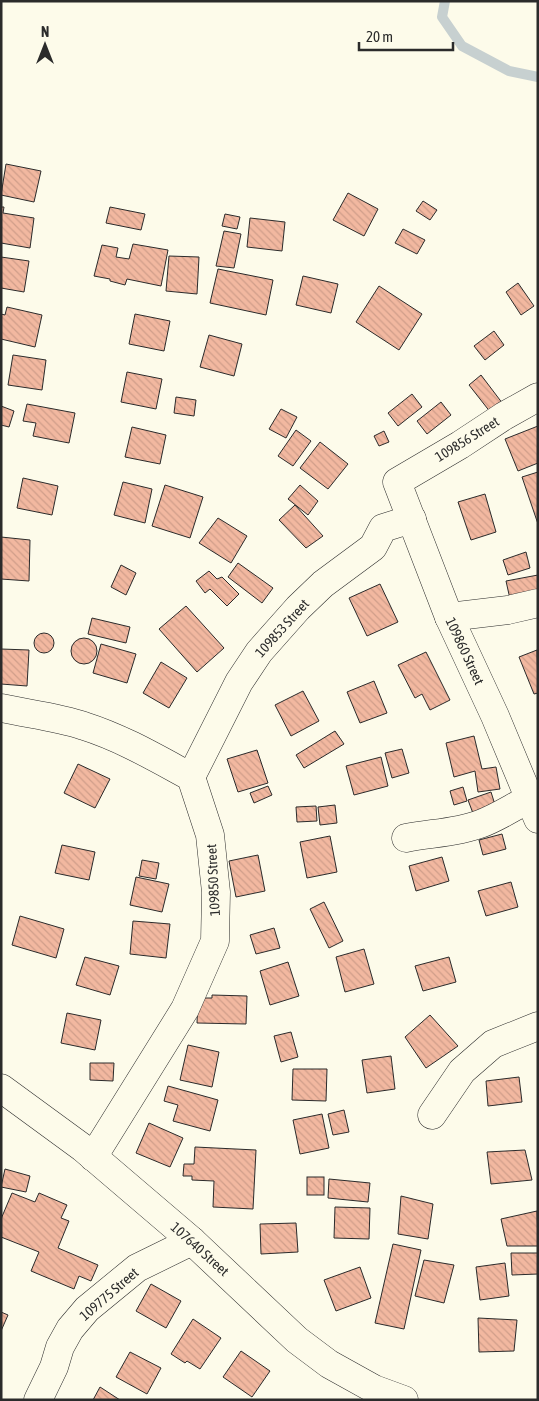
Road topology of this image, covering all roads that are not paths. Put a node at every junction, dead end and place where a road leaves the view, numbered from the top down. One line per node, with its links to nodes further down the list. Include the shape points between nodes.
1 (538, 398): 2 (street, 109856 Street)
2 (397, 482): 3 (street, 109860 Street)
3 (412, 518): 5 (street, 109860 Street); 7 (street, 109853 Street, via 383,528 373,547 324,584 259,652 239,682)
4 (538, 603): 5 (street)
5 (449, 617): 8 (street, 109860 Street)
6 (1, 708): 7 (street, via 82,725 128,743)
7 (192, 777): 13 (street, 109850 Street, via 210,835 216,892 215,941 185,1009)
8 (533, 809): 9 (street, via 450,832)
9 (406, 838)
10 (538, 1026): 12 (street, via 493,1044 462,1071)
11 (1, 1088): 13 (street, 107640 Street)
12 (432, 1115)
13 (93, 1157): 14 (street, 107640 Street)
14 (192, 1241): 15 (street, 109775 Street, via 137,1268 87,1309 60,1347); 16 (street, 107640 Street, via 297,1340 329,1364 374,1389)
15 (38, 1400)
16 (404, 1400)

